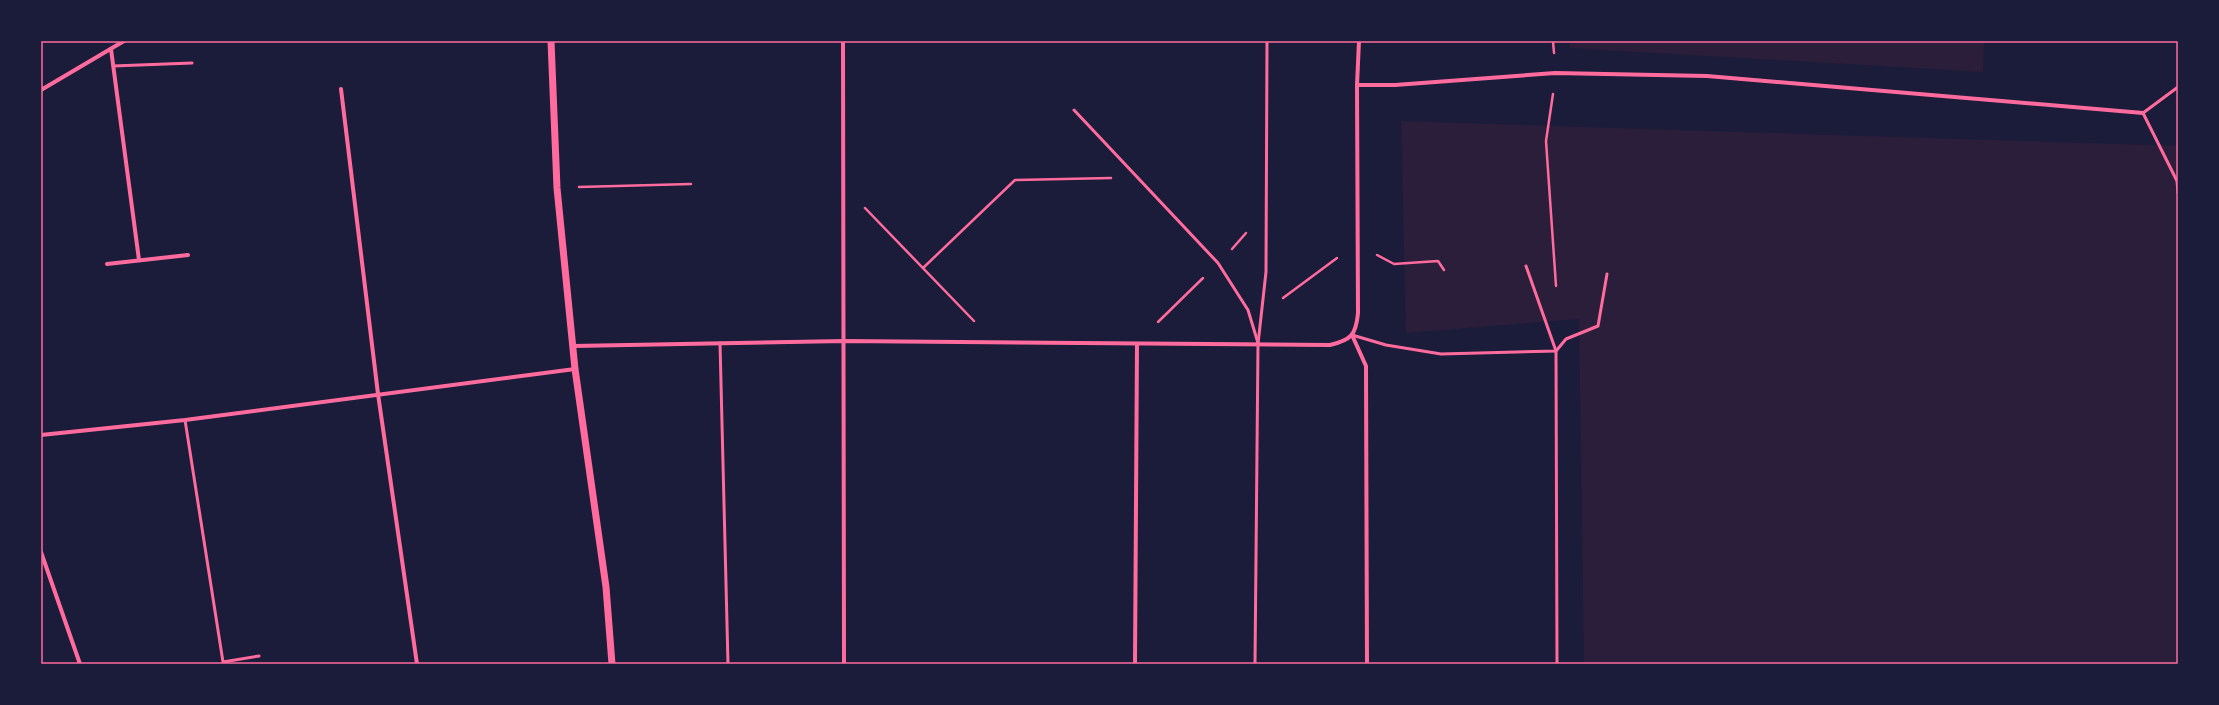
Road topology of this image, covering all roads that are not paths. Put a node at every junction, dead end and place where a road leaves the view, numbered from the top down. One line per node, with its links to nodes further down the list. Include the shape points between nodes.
1 (124, 41): 6 (street)
2 (551, 41): 26 (street, via 557,188)
3 (843, 41): 22 (street)
4 (1267, 41): 25 (lane, via 1266,272)
5 (1359, 41): 9 (street)
6 (111, 49): 8 (street); 12 (street)
7 (192, 63): 8 (lane)
8 (114, 66): 17 (street)
9 (1357, 85): 14 (street, via 1395,85 1555,73 1707,76); 21 (street, via 1358,313 1357,326)
10 (2178, 87): 14 (lane)
11 (341, 89): 29 (street)
12 (41, 90)
13 (1074, 110): 25 (lane, via 1218,263 1248,310)
14 (2143, 113): 15 (lane, via 2177,181)
15 (2178, 193)
16 (188, 255): 17 (street)
17 (139, 260): 18 (street)
18 (107, 264)
19 (1526, 266): 27 (lane)
20 (1607, 274): 27 (lane, via 1598,326 1566,339)
21 (1352, 335): 25 (street, via 1344,342 1330,345); 27 (lane, via 1386,345 1442,354); 41 (street, via 1366,366)
22 (844, 341): 23 (street); 24 (street); 38 (street)
23 (720, 343): 26 (street); 37 (lane)
24 (1136, 344): 25 (street); 39 (street)
25 (1258, 344): 40 (lane)
26 (573, 346): 28 (street)
27 (1556, 351): 42 (lane)
28 (575, 368): 29 (street); 36 (street, via 606,588)
29 (378, 394): 30 (street); 35 (street)
30 (185, 420): 31 (street); 33 (lane, via 223,662)
31 (41, 435)
32 (41, 552): 34 (street)
33 (259, 656)
34 (80, 664)
35 (418, 664)
36 (612, 664)
37 (728, 664)
38 (844, 664)
39 (1135, 664)
40 (1255, 664)
41 (1367, 664)
42 (1557, 664)

